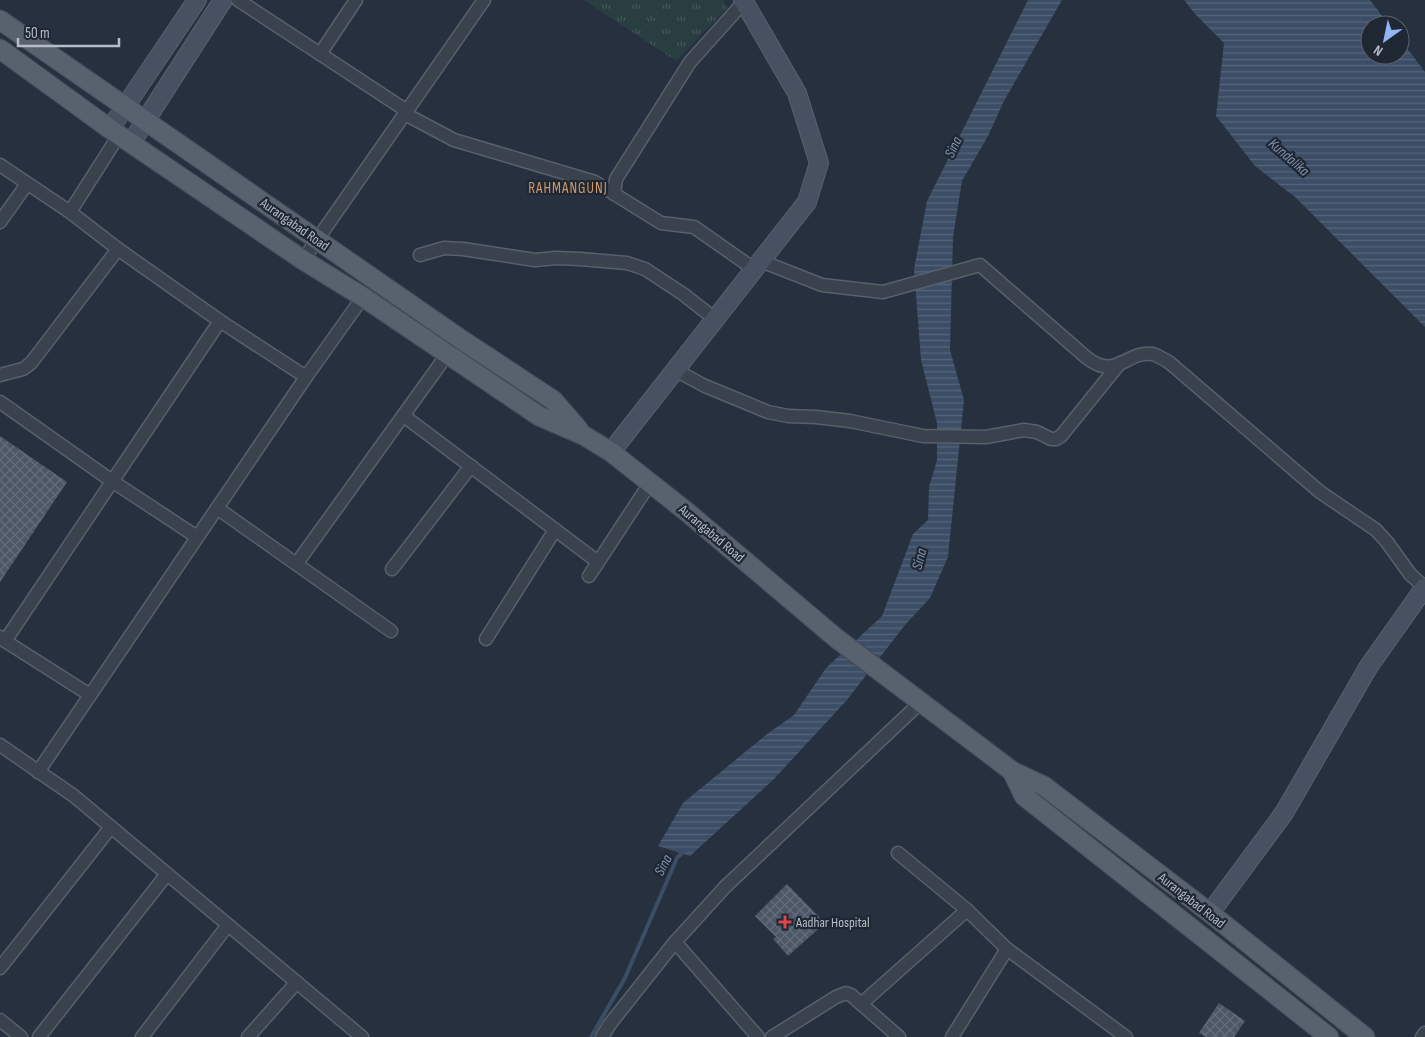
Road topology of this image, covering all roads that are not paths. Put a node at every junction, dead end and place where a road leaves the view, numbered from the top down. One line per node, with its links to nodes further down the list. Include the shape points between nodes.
1 (197, 0): 10 (street)
2 (223, 0): 12 (street)
3 (238, 0): 9 (street)
4 (356, 0): 9 (street)
5 (484, 0): 11 (street)
6 (743, 1): 16 (street, via 690,62 616,179); 23 (street, via 797,93 819,163 807,202)
7 (0, 20): 10 (main road, Aurangabad Road)
8 (0, 49): 13 (main road, Aurangabad Road)
9 (320, 54): 11 (street)
10 (125, 107): 12 (main road, Aurangabad Road); 13 (street)
11 (406, 113): 16 (street, via 454,140 595,182); 19 (street)
12 (146, 120): 13 (street); 19 (main road, Aurangabad Road)
13 (120, 136): 17 (street); 22 (main road, Aurangabad Road)
14 (0, 165): 15 (street)
15 (27, 184): 17 (street); 18 (street)
16 (614, 194): 23 (street, via 661,223 694,227)
17 (70, 212): 20 (street)
18 (0, 222)
19 (317, 239): 22 (street); 27 (main road, Aurangabad Road)
20 (118, 249): 26 (street); 31 (street, via 31,363)
21 (420, 255): 25 (street, via 444,248 535,260 628,263 645,269)
22 (303, 260): 24 (main road, Aurangabad Road)
23 (758, 265): 25 (street); 29 (street, via 822,285 884,292 980,265 1092,361 1110,367)
24 (362, 297): 28 (main road, Aurangabad Road); 32 (street)
25 (715, 319): 30 (street)
26 (220, 321): 32 (street); 38 (street)
27 (459, 338): 28 (street); 35 (main road, Aurangabad Road, via 553,400)
28 (447, 355): 34 (street); 35 (main road, Aurangabad Road, via 539,416)
29 (1120, 363): 30 (street, via 1062,436 1056,439 1024,430 986,437 922,436 850,421 788,416 768,412); 47 (street, via 1146,354 1170,363 1320,492 1376,530)
30 (674, 370): 36 (street)
31 (0, 375)
32 (306, 377): 40 (street)
33 (0, 402): 38 (street)
34 (404, 416): 37 (street); 44 (street)
35 (583, 434): 36 (main road, Aurangabad Road)
36 (610, 452): 39 (main road, Aurangabad Road)
37 (471, 466): 41 (street); 45 (street)
38 (112, 481): 42 (street); 49 (street)
39 (650, 483): 43 (street); 52 (main road, Aurangabad Road, via 836,638)
40 (217, 508): 42 (street); 44 (street)
41 (555, 530): 43 (street); 50 (street)
42 (197, 537): 51 (street)
43 (598, 562): 46 (street)
44 (297, 563): 48 (street)
45 (392, 569)
46 (589, 576)
47 (1425, 588): 61 (street, via 1369,666 1284,813)
48 (391, 631)
49 (3, 639): 51 (street)
50 (486, 639)
51 (90, 695): 56 (street)
52 (914, 696): 55 (main road, Aurangabad Road); 63 (street)
53 (4, 748): 54 (street); 56 (street)
54 (0, 761)
55 (1012, 771): 61 (main road, Aurangabad Road, via 1044,786); 81 (main road, Aurangabad Road, via 1024,796)
56 (38, 772): 57 (street)
57 (111, 827): 59 (street); 65 (street)
58 (898, 853): 60 (street)
59 (167, 874): 62 (street); 72 (street)
60 (967, 910): 64 (street); 67 (street)
61 (1210, 914): 82 (main road, Aurangabad Road)
62 (228, 924): 66 (street); 73 (street)
63 (675, 942): 76 (street); 77 (street)
64 (1007, 949): 79 (street); 80 (street)
65 (0, 968)
66 (297, 982): 74 (street); 75 (street)
67 (861, 1004): 70 (street); 78 (street, via 851,995 842,994)
68 (0, 1020): 71 (street)
69 (1425, 1033): 83 (street)
70 (890, 1035)
71 (21, 1037)
72 (40, 1037)
73 (142, 1037)
74 (248, 1037)
75 (362, 1037)
76 (602, 1037)
77 (758, 1037)
78 (772, 1037)
79 (952, 1037)
80 (1126, 1037)
81 (1330, 1037)
82 (1365, 1037)
83 (1422, 1037)

